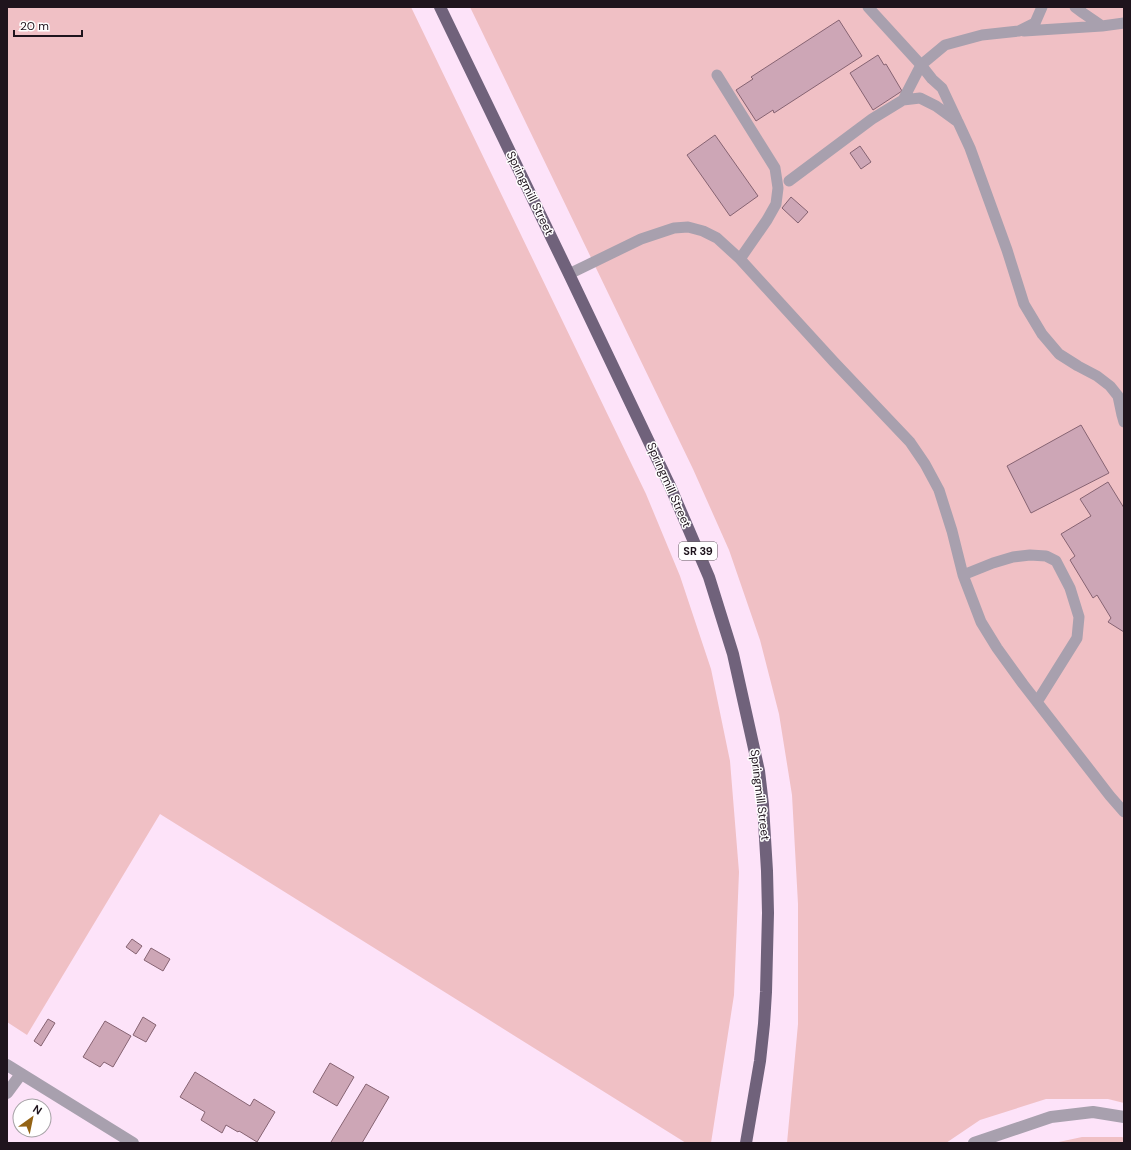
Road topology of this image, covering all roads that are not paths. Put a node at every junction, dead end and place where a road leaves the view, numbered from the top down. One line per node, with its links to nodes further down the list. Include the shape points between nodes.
1 (440, 7): 14 (main road, Springmill Street / SR 39)
2 (868, 7): 8 (lane)
3 (1042, 7): 7 (lane, via 1035,23)
4 (1075, 7): 6 (lane)
5 (1124, 23): 6 (lane)
6 (1102, 26): 7 (lane)
7 (1019, 31): 8 (lane, via 945,45)
8 (921, 65): 10 (lane); 11 (lane, via 942,88)
9 (717, 75): 13 (lane, via 775,168 778,188 776,204)
10 (903, 100): 11 (lane, via 920,98); 12 (lane, via 872,119)
11 (958, 122): 15 (lane, via 994,212 1024,304 1042,334 1059,354 1110,386 1118,396)
12 (789, 181)
13 (740, 258): 14 (lane, via 717,238 703,231 688,227 674,228 641,239); 16 (lane, via 910,442 939,490)
14 (569, 274): 24 (main road, Springmill Street / SR 39, via 670,486 709,577 733,654 751,734 763,805 768,913 764,1024)
15 (1124, 422)
16 (964, 575): 17 (lane, via 981,622); 17 (lane, via 1013,557 1046,556 1056,561 1070,588 1079,617 1076,638)
17 (1037, 702): 18 (lane)
18 (1124, 812)
19 (7, 1065): 20 (street)
20 (20, 1074): 21 (street); 23 (street)
21 (7, 1094)
22 (1124, 1117): 25 (street, via 1093,1112 1051,1117)
23 (134, 1143)
24 (746, 1143)
25 (974, 1143)

